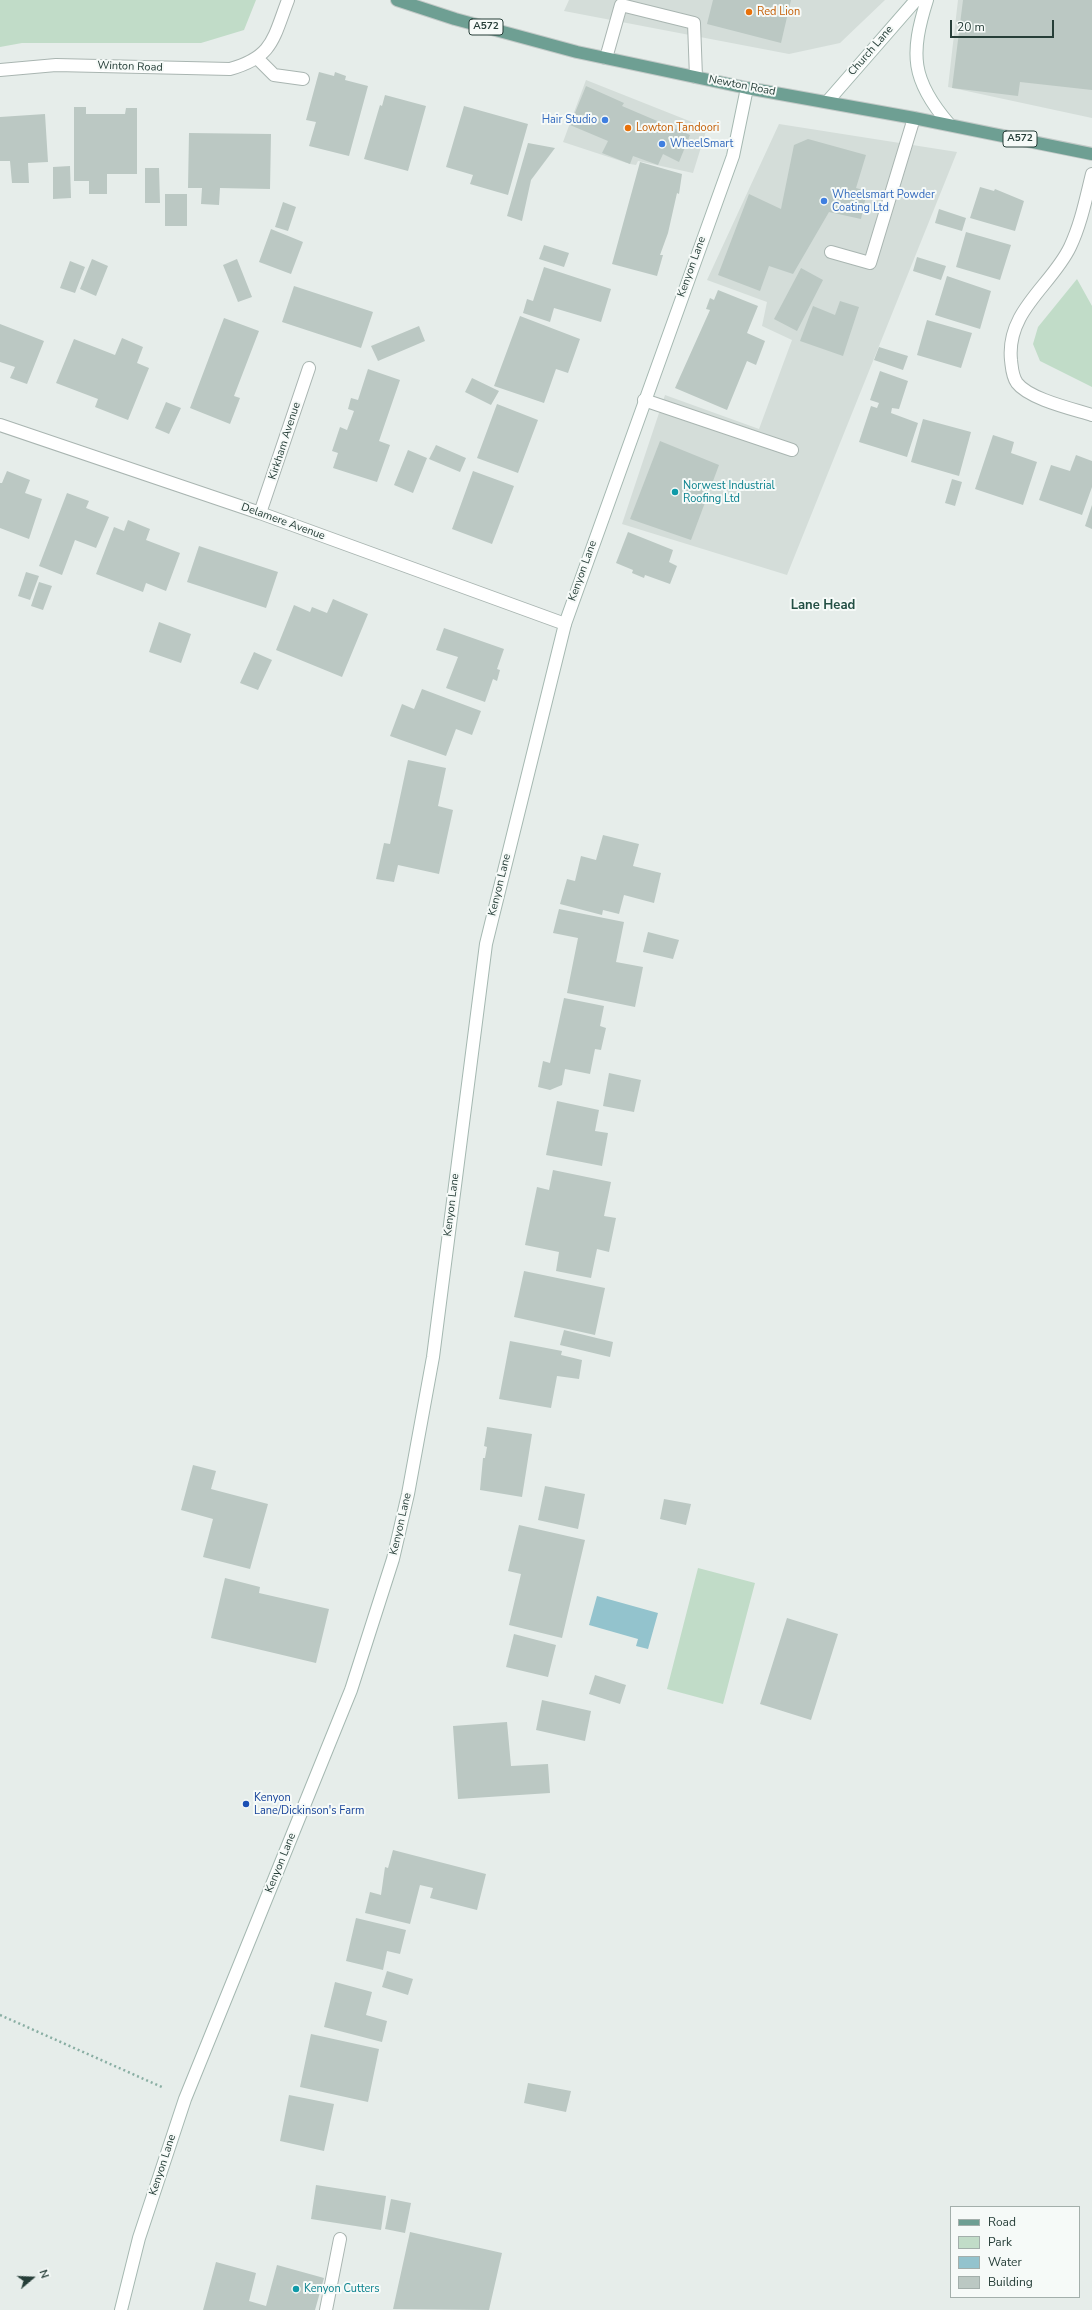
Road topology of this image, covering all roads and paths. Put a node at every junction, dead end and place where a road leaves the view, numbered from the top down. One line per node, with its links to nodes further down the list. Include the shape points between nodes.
1 (288, 0): 6 (main road, Winton Road, via 273,39)
2 (397, 0): 5 (main road, Newton Road / A572, via 463,21)
3 (916, 0): 11 (main road, Church Lane)
4 (927, 0): 13 (main road, via 916,46 920,79 936,108)
5 (606, 58): 8 (main road, Newton Road / A572); 8 (main road, via 621,6 694,23)
6 (258, 59): 7 (main road, Winton Road, via 230,70 56,65); 9 (main road, via 274,75)
7 (0, 70)
8 (696, 77): 10 (main road, Newton Road / A572)
9 (303, 79)
10 (747, 88): 11 (main road, Newton Road / A572); 18 (main road, Kenyon Lane, via 733,156)
11 (827, 102): 12 (main road, Newton Road / A572)
12 (914, 118): 13 (main road, Newton Road / A572); 16 (main road, via 870,263)
13 (949, 124): 14 (main road, Newton Road / A572)
14 (1092, 154)
15 (1092, 174): 19 (main road, via 1078,229 1070,248 1027,304 1010,346 1013,374 1018,384 1035,395)
16 (831, 252)
17 (309, 368): 22 (main road, Kirkham Avenue)
18 (644, 400): 21 (main road); 23 (main road, Kenyon Lane)
19 (1092, 415)
20 (0, 425): 22 (main road, Delamere Avenue)
21 (792, 450)
22 (260, 513): 23 (main road, Delamere Avenue)
23 (565, 624): 25 (main road, Kenyon Lane, via 486,944 433,1357 408,1494 393,1559 351,1690)
24 (0, 2015): 25 (path)
25 (185, 2099): 27 (main road, Kenyon Lane, via 139,2238)
26 (340, 2239): 28 (main road)
27 (121, 2310)
28 (326, 2310)

